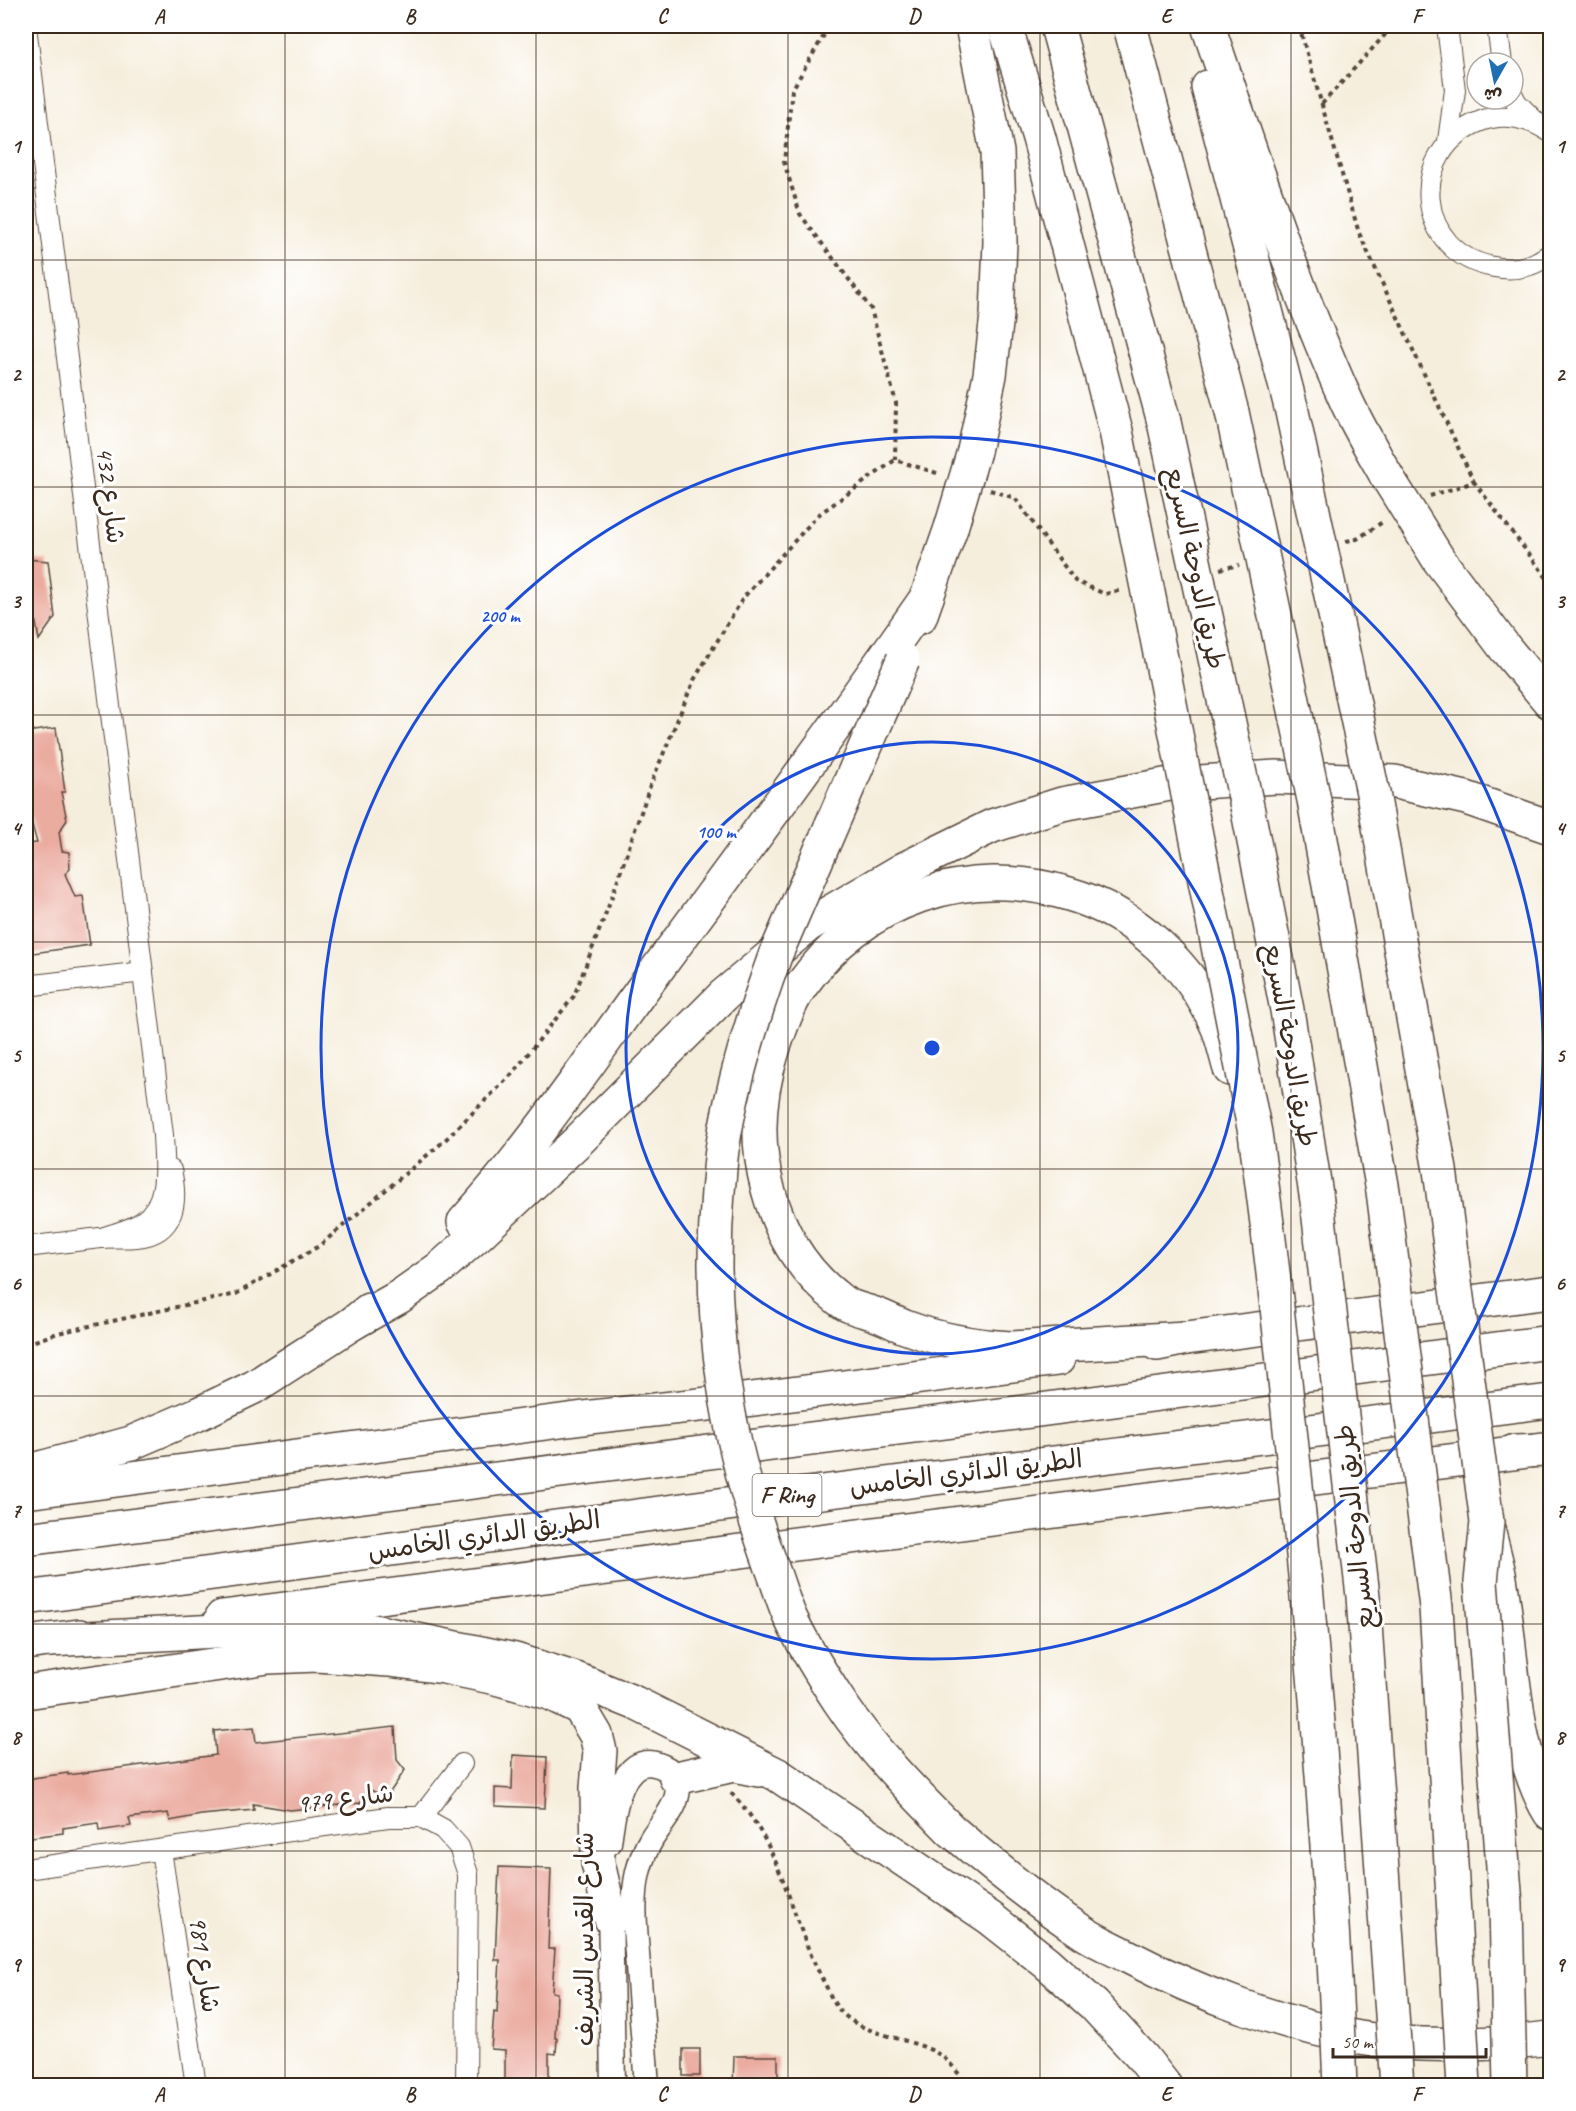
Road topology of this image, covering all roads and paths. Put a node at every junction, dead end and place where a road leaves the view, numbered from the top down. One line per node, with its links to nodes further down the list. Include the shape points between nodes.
1 (26, 26): 14 (street, شارع 432)
2 (824, 26): 20 (path, via 824,35 792,90 784,162 800,214 871,309 896,402)
3 (972, 26): 22 (highway, bridge, via 997,152 998,315 974,451)
4 (1005, 26): 27 (highway, bridge, via 1039,138 1116,431 1255,1133)
5 (1056, 26): 59 (highway, طريق الدوحة السريع, bridge, via 1164,422 1287,1010 1317,1201 1363,1596)
6 (1130, 26): 60 (highway, bridge, via 1232,412 1314,800 1383,1191 1436,1607)
7 (1193, 26): 37 (highway, bridge, via 1291,407 1374,793 1436,1146)
8 (1208, 26): 23 (highway, bridge, via 1315,328 1347,401 1386,475 1439,560)
9 (1299, 26): 15 (path)
10 (1392, 26): 15 (path)
11 (1447, 26): 18 (street, via 1455,90)
12 (1497, 26): 13 (street)
13 (1500, 51)
14 (29, 88): 25 (street, شارع 432)
15 (1322, 104): 21 (path, via 1359,233)
16 (1525, 110): 17 (street)
17 (1544, 128): 18 (street, via 1515,117 1490,118 1467,126)
18 (1448, 141): 19 (street, via 1434,162 1429,186 1430,211 1440,234 1458,253 1480,265 1505,269 1530,265)
19 (1551, 254)
20 (895, 460)
21 (1474, 482)
22 (927, 597): 30 (highway, via 804,772 494,1188 432,1257); 51 (highway, bridge, via 775,956 737,1074 722,1145 713,1265 725,1395 741,1474 791,1619 839,1701 872,1746 951,1830 1087,1935 1225,2001 1360,2038 1425,2044)
23 (1551, 702)
24 (1551, 827): 30 (highway, via 1466,798 1395,782 1276,777 1170,784 1062,804 992,826 904,869 808,924 724,995 479,1234 432,1274)
25 (143, 972): 26 (street); 28 (street, شارع 432, via 163,1135 176,1195 174,1207 169,1218 150,1234)
26 (26, 986)
27 (1269, 1229): 31 (highway, bridge, via 1218,1028 1200,995 1163,948 1135,926 1086,899 1056,889 1023,885 957,885 900,903 872,917 832,950 800,988 778,1033 761,1093 760,1154 771,1202 792,1250 842,1302 906,1328 985,1346 1011,1348); 58 (highway, bridge, via 1309,1606 1329,1857)
28 (26, 1247)
29 (1551, 1292): 31 (highway)
30 (353, 1323): 35 (highway, via 254,1387 196,1415 130,1443)
31 (1186, 1338): 36 (highway, via 1104,1353)
32 (1551, 1342): 38 (highway, الطريق الدائري الخامس / F Ring)
33 (1551, 1401): 39 (highway, الطريق الدائري الخامس / F Ring, via 1022,1465)
34 (1551, 1449): 40 (highway)
35 (26, 1472)
36 (26, 1492)
37 (1486, 1522): 46 (highway, bridge, via 1500,1579 1521,1728 1532,1771); 61 (highway, bridge, via 1481,1582 1506,1905)
38 (26, 1539)
39 (26, 1598)
40 (37, 1641): 44 (highway, via 308,1626 368,1630 515,1660 576,1679 645,1708)
41 (26, 1692): 50 (highway, via 268,1657 317,1655 444,1667 549,1693 580,1708 596,1735 600,1751 598,1863)
42 (462, 1764): 47 (street)
43 (708, 1770): 44 (highway, via 734,1765); 45 (highway); 56 (path, via 745,1807 771,1849 814,1966 838,2009 855,2025 941,2056)
44 (778, 1775): 57 (highway, via 990,1918 1047,1963 1094,2005)
45 (676, 1778): 50 (street, شارع القدس الشريف, via 668,1769 646,1763 634,1767 620,1788 609,1842); 55 (street, شارع القدس الشريف, via 674,1805 651,1839 635,1891)
46 (1551, 1813)
47 (421, 1817): 48 (street, شارع 979, via 388,1817); 53 (street, شارع 979, via 443,1829 459,1847 468,1875)
48 (161, 1850): 49 (street, شارع 979); 52 (street, شارع 981)
49 (26, 1869)
50 (611, 1919): 54 (street, شارع القدس الشريف)
51 (1551, 2038)
52 (196, 2085)
53 (466, 2085)
54 (613, 2085)
55 (647, 2085)
56 (968, 2085)
57 (1165, 2085)
58 (1340, 2085)
59 (1397, 2085)
60 (1464, 2085)
61 (1510, 2085)

